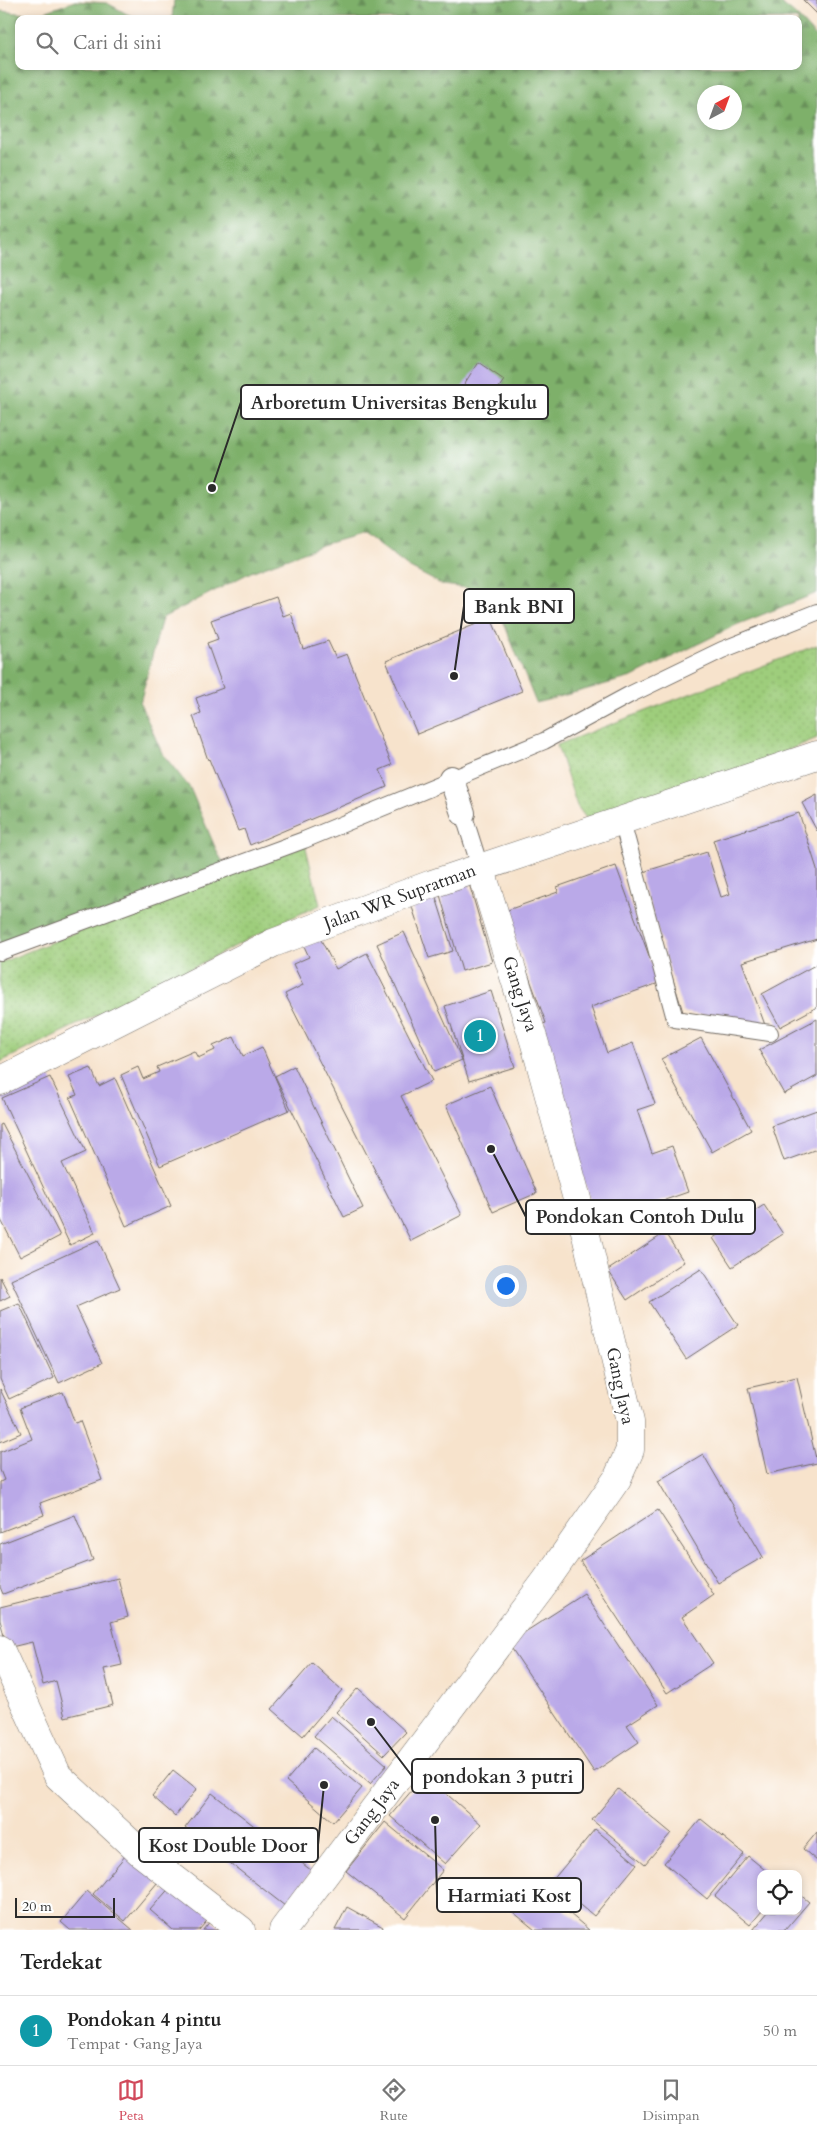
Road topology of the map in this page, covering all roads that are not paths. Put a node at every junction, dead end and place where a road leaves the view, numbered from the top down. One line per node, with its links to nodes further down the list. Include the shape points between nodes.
1 (817, 612): 3 (lane, via 722,650 628,695 544,741)
2 (817, 755): 5 (main road, Jalan WR Supratman)
3 (451, 778): 4 (street); 7 (lane, via 304,840)
4 (463, 813): 6 (lane)
5 (622, 821): 6 (main road, Jalan WR Supratman); 8 (lane, via 675,1019)
6 (480, 867): 9 (main road, Jalan WR Supratman, via 273,943); 12 (main road, Gang Jaya, via 535,1044 581,1214 630,1422 630,1450 616,1479 546,1582)
7 (0, 952)
8 (770, 1033)
9 (0, 1081)
10 (0, 1648): 11 (main road, via 58,1776 142,1853)
11 (241, 1930)
12 (283, 1930)

